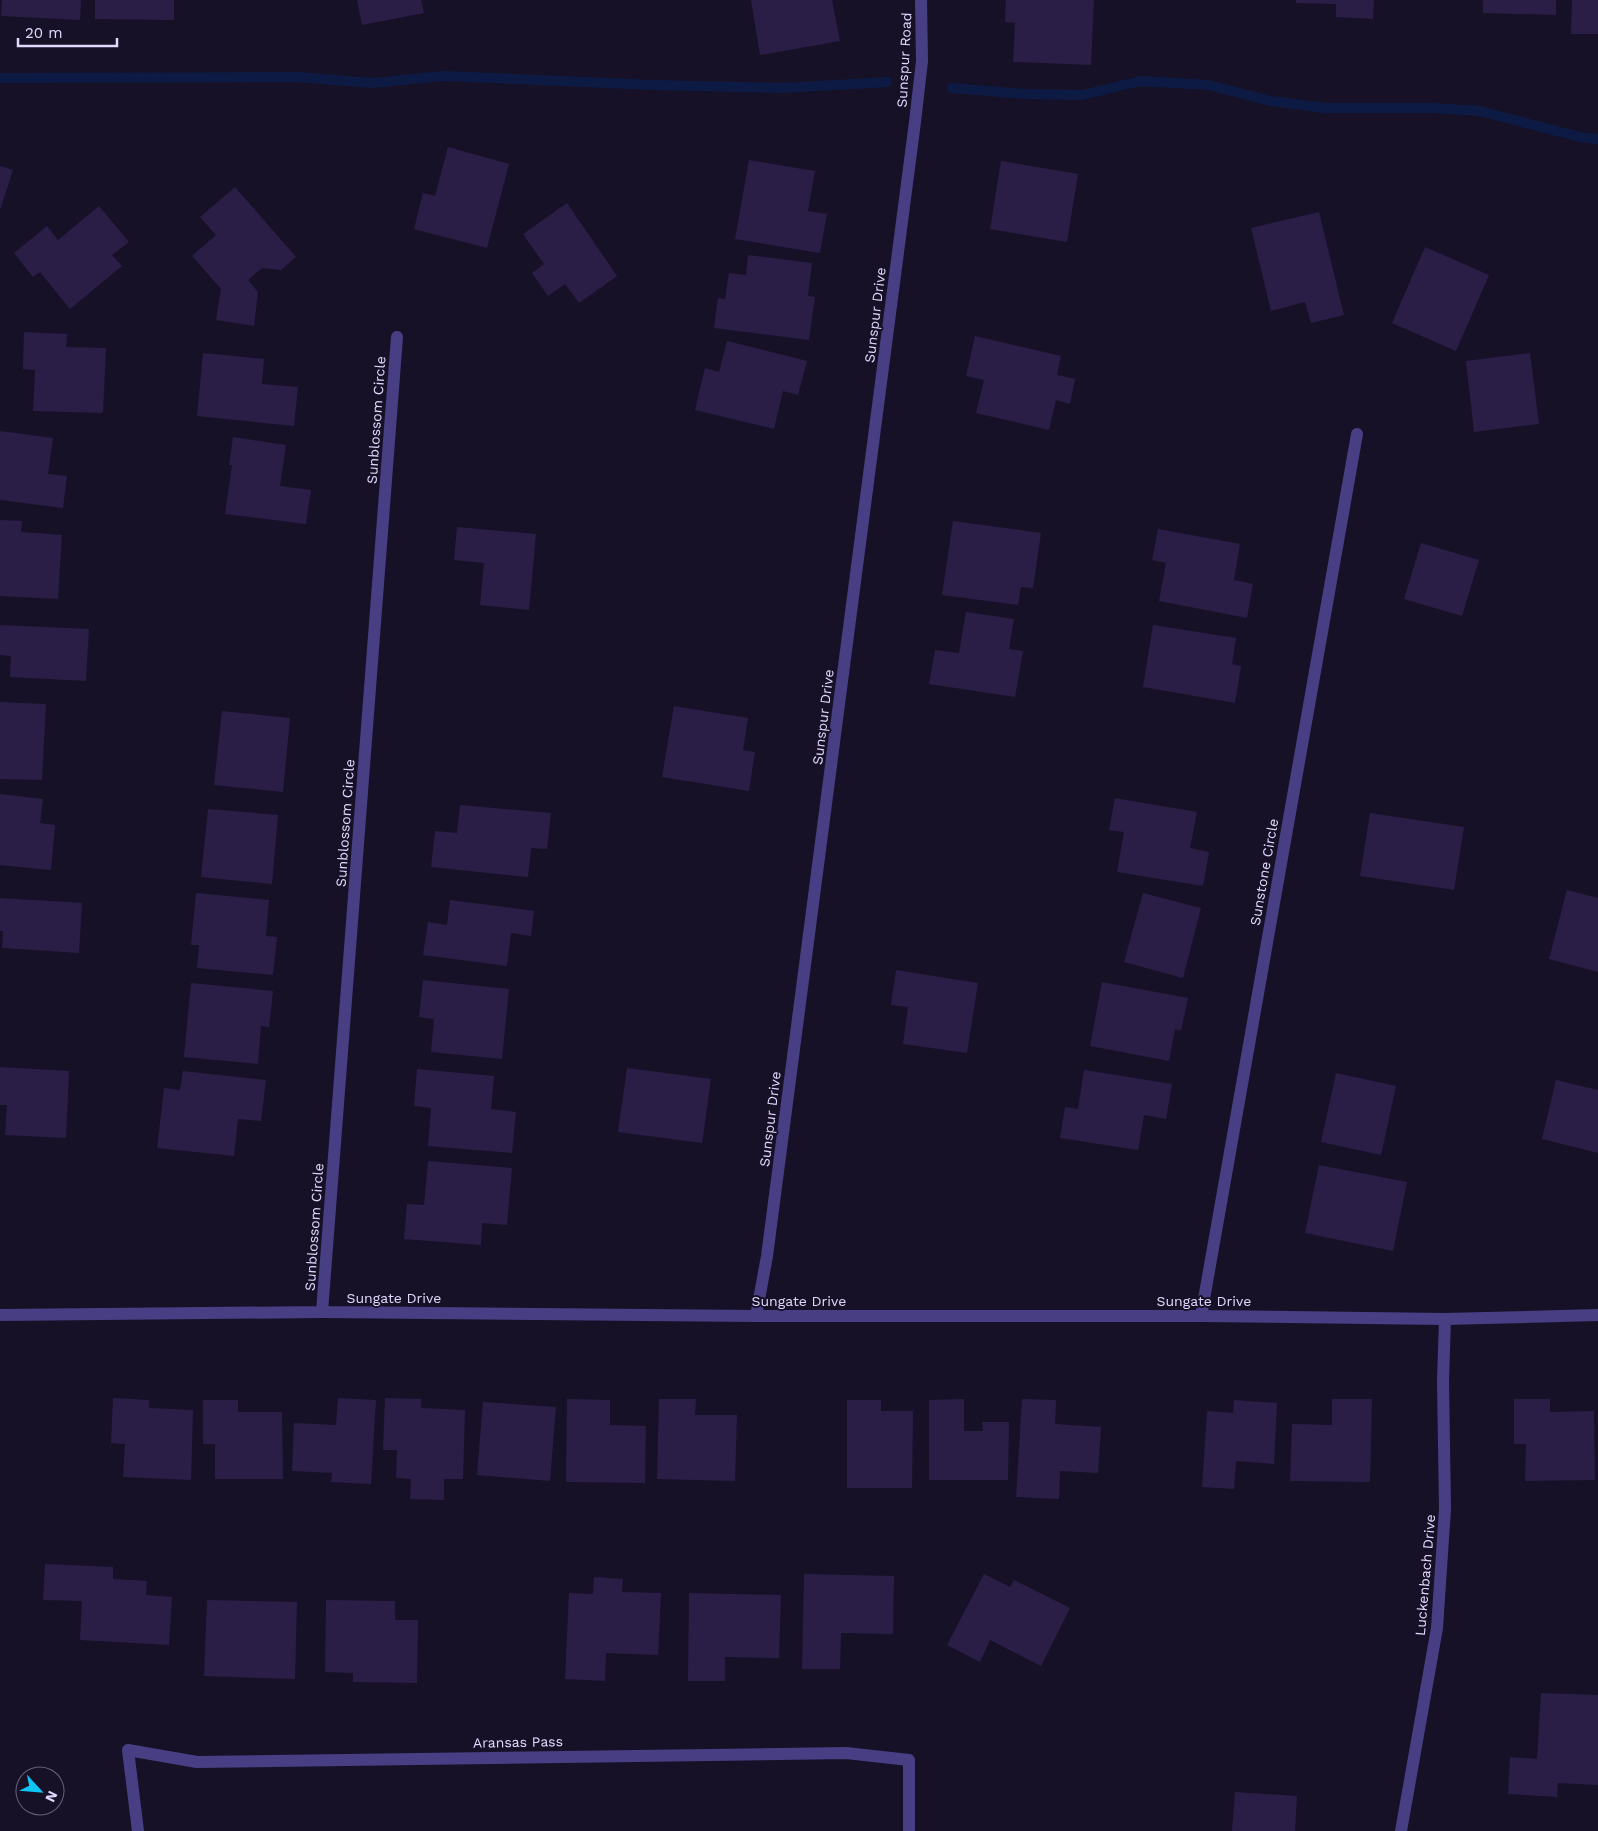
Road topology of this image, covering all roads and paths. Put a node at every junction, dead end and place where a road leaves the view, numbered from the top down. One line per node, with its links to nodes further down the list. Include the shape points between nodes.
1 (921, 0): 2 (street, Sunspur Road, via 922,61)
2 (915, 122): 8 (street, Sunspur Drive, via 769,1246)
3 (397, 337): 5 (street, Sunblossom Circle)
4 (1356, 434): 9 (street, Sunstone Circle)
5 (322, 1312): 6 (street, Sungate Drive); 8 (street, Sungate Drive)
6 (0, 1315)
7 (1598, 1315): 10 (street, Sungate Drive)
8 (756, 1316): 9 (street, Sungate Drive)
9 (1202, 1316): 10 (street, Sungate Drive)
10 (1445, 1319): 13 (street, Luckenbach Drive, via 1446,1509 1437,1628)
11 (138, 1831): 12 (street, Aransas Pass, via 128,1750 198,1762 846,1753 909,1760)
12 (910, 1831)
13 (1401, 1831)

